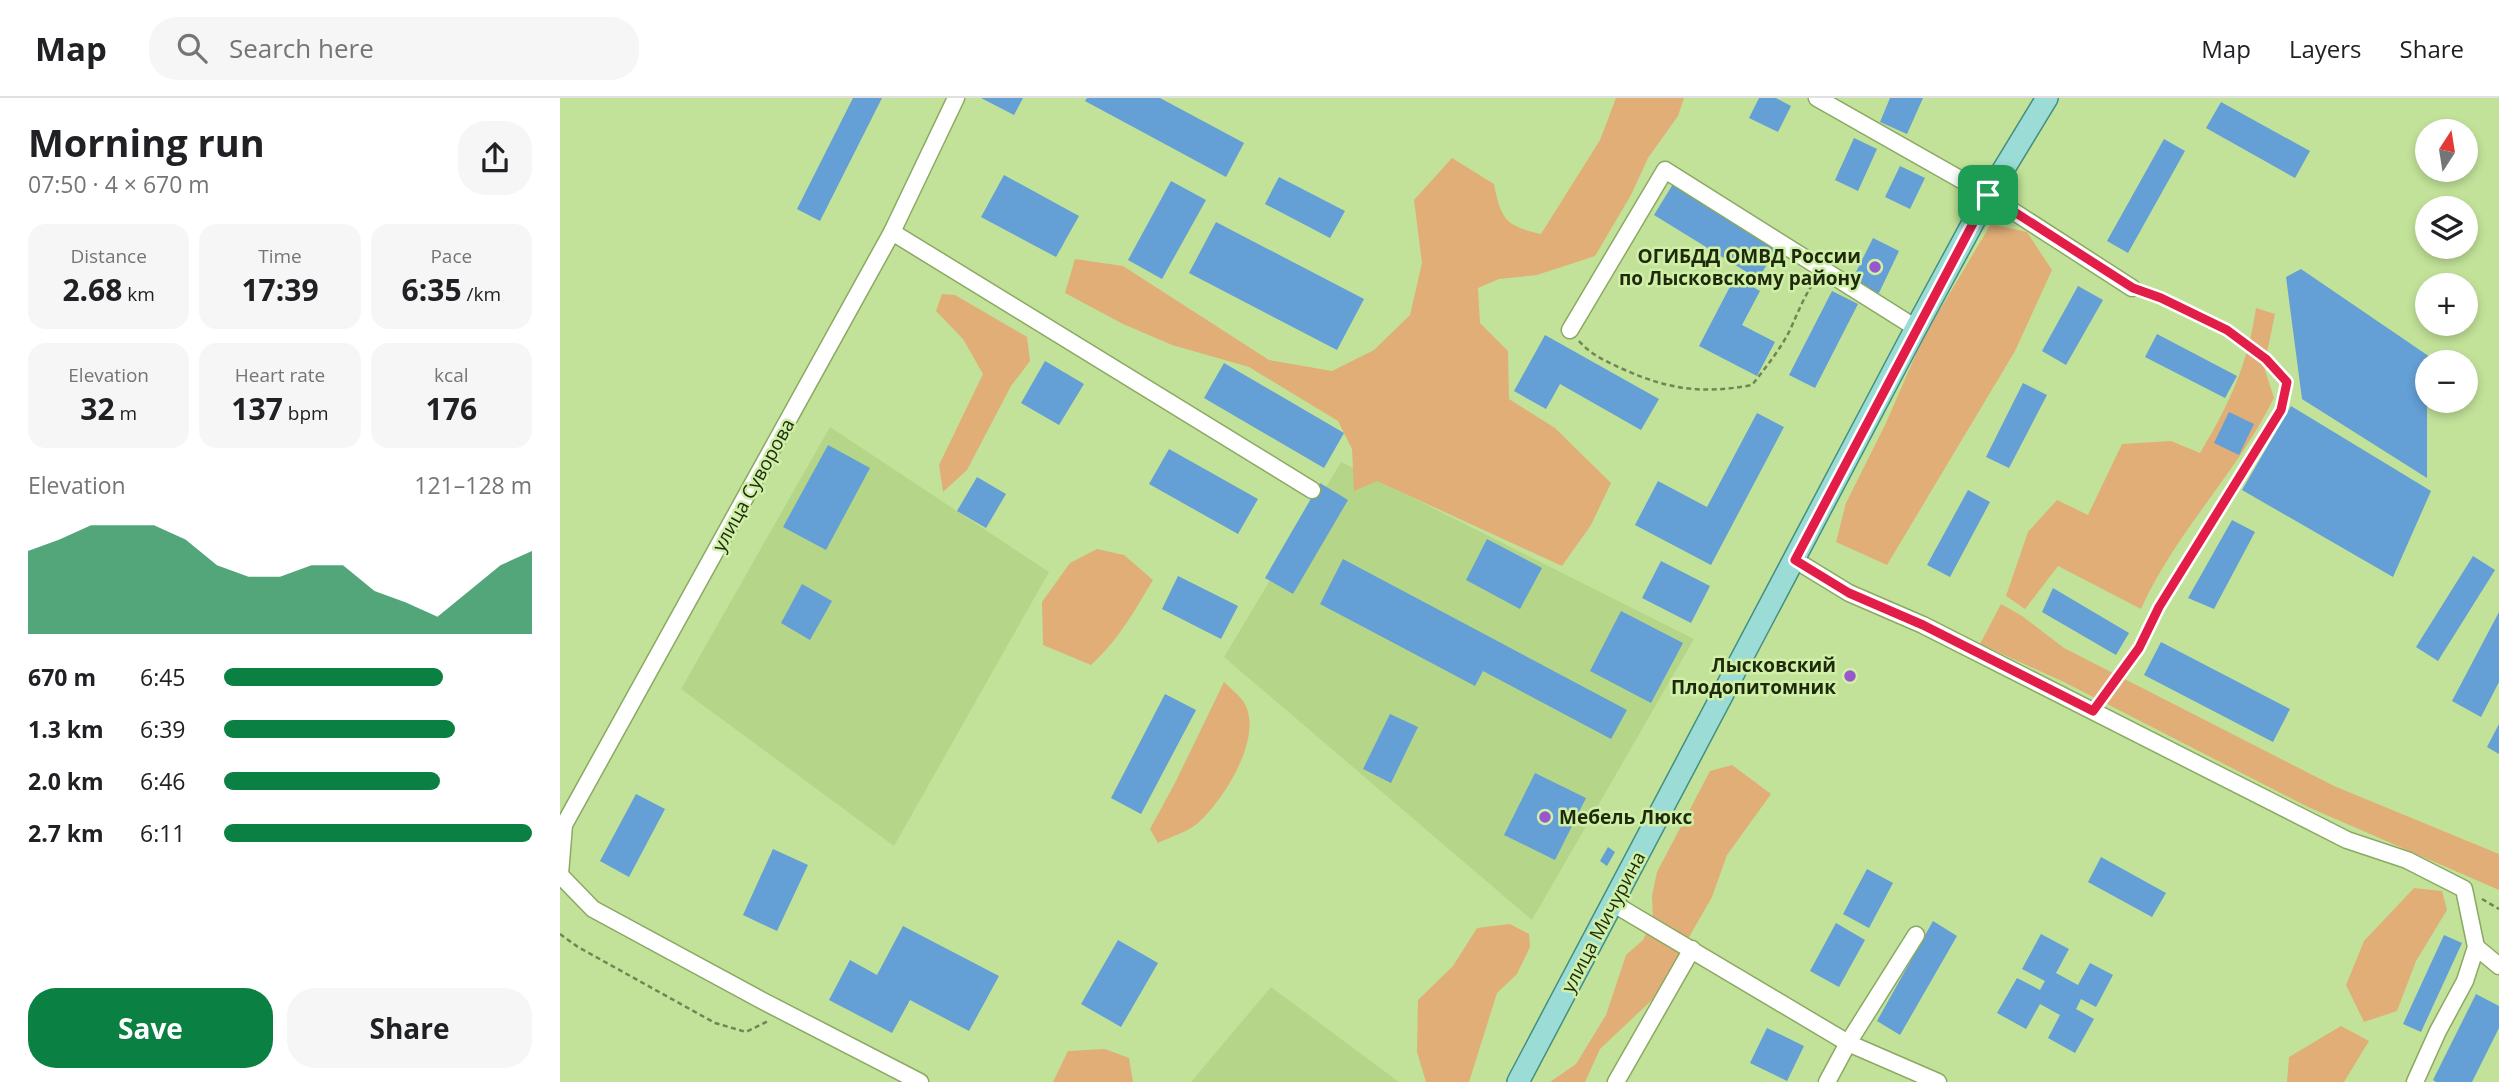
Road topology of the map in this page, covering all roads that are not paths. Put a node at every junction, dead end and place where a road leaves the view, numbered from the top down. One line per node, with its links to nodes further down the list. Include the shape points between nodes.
1 (956, 98): 5 (street, улица Суворова)
2 (1816, 98): 4 (street)
3 (2047, 98): 4 (main road, улица Мичурина)
4 (1988, 195): 6 (street); 7 (main road, улица Мичурина)
5 (892, 232): 9 (street); 11 (street, улица Суворова, via 565,825)
6 (2133, 288)
7 (1916, 328): 8 (street, via 1665,170); 10 (main road, улица Мичурина)
8 (1570, 330)
9 (1312, 490)
10 (1795, 560): 12 (main road, улица Мичурина); 14 (street, via 1849,593 1923,625 2347,840 2407,860 2464,889)
11 (560, 874): 18 (street, улица Суворова, via 593,909)
12 (1614, 904): 15 (street); 19 (main road, улица Мичурина)
13 (1916, 935): 17 (street)
14 (2476, 947): 16 (street); 23 (street, via 2465,981)
15 (1692, 949): 17 (street); 20 (street)
16 (2499, 966)
17 (1848, 1043): 21 (street); 22 (street)
18 (920, 1082)
19 (1518, 1082)
20 (1616, 1082)
21 (1828, 1082)
22 (1938, 1082)
23 (2415, 1082)

